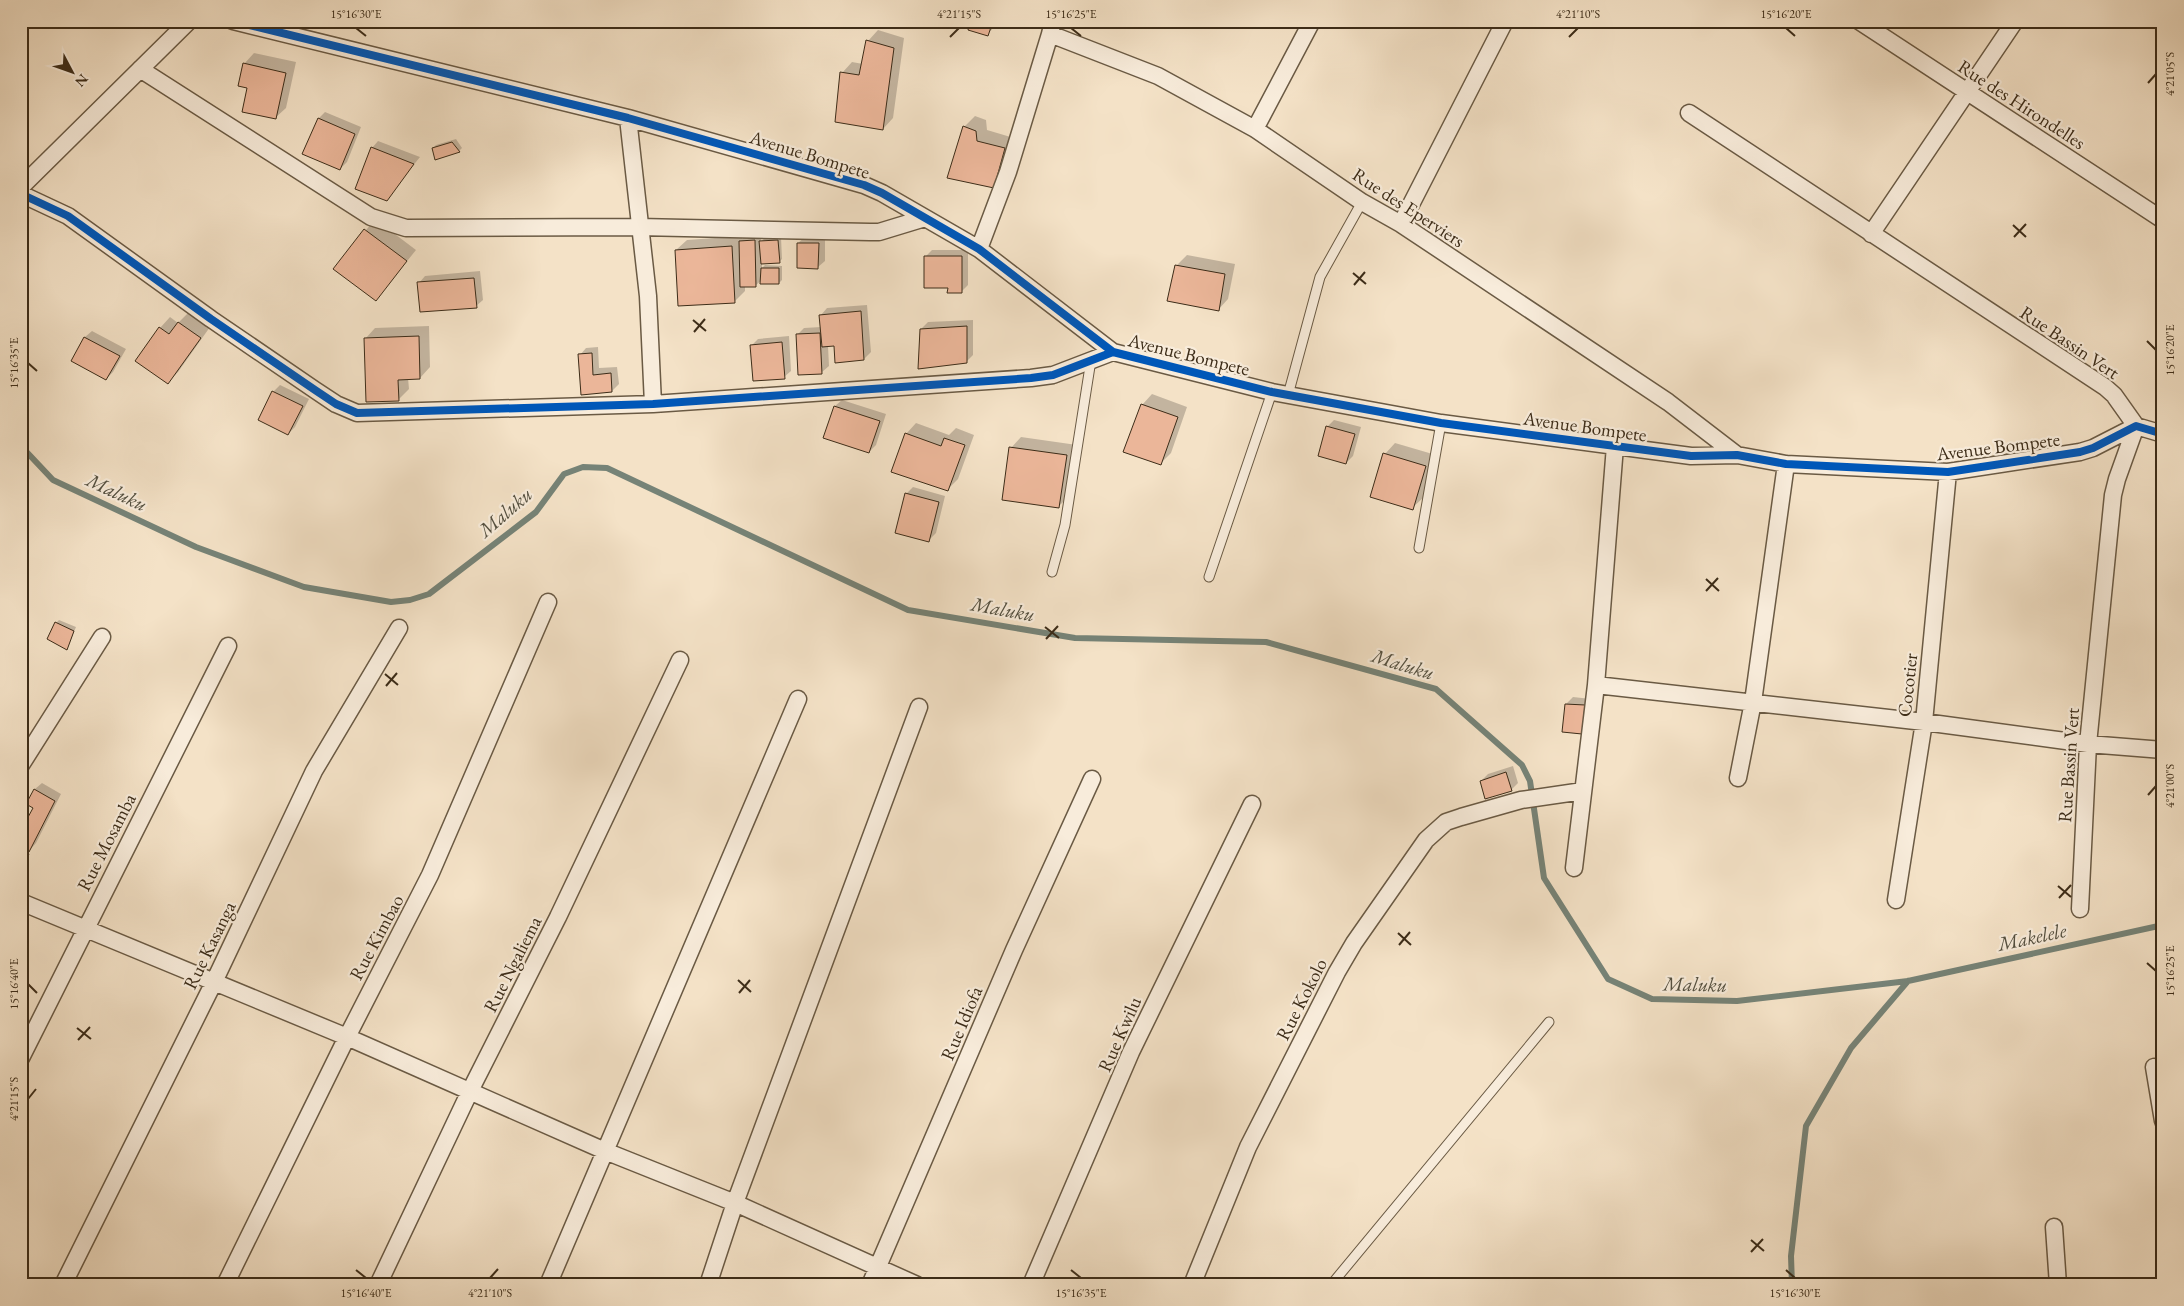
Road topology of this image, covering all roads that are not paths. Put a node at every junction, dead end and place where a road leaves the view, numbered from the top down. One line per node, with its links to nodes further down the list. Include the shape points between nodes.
1 (188, 21): 8 (street)
2 (234, 21): 11 (street, Avenue Bompete)
3 (1312, 21): 12 (street)
4 (1505, 21): 18 (street)
5 (1860, 21): 9 (street, Rue des Hirondelles)
6 (2015, 21): 9 (street)
7 (1052, 28): 12 (street, Rue des Eperviers, via 1158,76); 21 (street, via 1008,172)
8 (140, 69): 13 (street); 19 (street, via 371,217 386,223 406,228)
9 (1966, 92): 17 (street, Rue des Hirondelles); 20 (street)
10 (1690, 113): 20 (street, Rue Bassin Vert)
11 (628, 118): 16 (street, Avenue Bompete, via 864,185); 19 (street)
12 (1255, 129): 15 (street, Rue des Eperviers)
13 (21, 187)
14 (21, 194): 25 (street, via 68,216 219,325 347,410 375,413)
15 (1362, 202): 18 (street, Rue des Eperviers); 24 (lane, via 1320,277)
16 (925, 218): 19 (street, via 879,232); 21 (street, Avenue Bompete)
17 (2163, 220)
18 (1401, 224): 30 (street, Rue des Eperviers, via 1668,402)
19 (639, 226): 25 (street, via 648,296)
20 (1871, 234): 27 (street, Rue Bassin Vert, via 2105,387)
21 (978, 248): 22 (street, Avenue Bompete)
22 (1113, 352): 23 (street); 24 (street, Avenue Bompete)
23 (1091, 360): 25 (street, via 1054,374 1031,378); 34 (lane, via 1065,525)
24 (1280, 393): 26 (street, Avenue Bompete); 35 (lane)
25 (653, 404)
26 (1441, 423): 29 (street, Avenue Bompete); 33 (lane)
27 (2136, 426): 28 (street); 32 (street, Avenue Bompete, via 2080,452); 46 (street, Rue Bassin Vert, via 2113,495)
28 (2163, 434)
29 (1615, 446): 30 (street, Avenue Bompete, via 1706,457); 41 (street)
30 (1737, 455): 31 (street, Avenue Bompete)
31 (1786, 464): 32 (street, Avenue Bompete); 43 (street)
32 (1948, 472): 45 (street, Cocotier)
33 (1419, 548)
34 (1052, 572)
35 (1209, 577)
36 (548, 602): 60 (street, Rue Kimbao, via 430,875)
37 (399, 628): 58 (street, Rue Kasanga, via 314,771)
38 (102, 637): 48 (street)
39 (228, 646): 57 (street, Rue Mosamba)
40 (680, 660): 63 (street, Rue Ngaliema, via 558,917)
41 (1596, 685): 43 (street); 51 (street)
42 (798, 699): 65 (street)
43 (1753, 702): 45 (street); 49 (street)
44 (919, 708): 66 (street)
45 (1924, 722): 46 (street); 54 (street, Cocotier)
46 (2088, 744): 47 (street); 56 (street, Rue Bassin Vert)
47 (2163, 750)
48 (21, 765)
49 (1738, 778)
50 (1092, 779): 68 (street, Rue Idiofa)
51 (1583, 791): 53 (street); 77 (street, Rue Kokolo, via 1521,800 1446,822 1426,840 1345,958 1256,1130)
52 (1252, 804): 76 (street, Rue Kwilu, via 1139,1035)
53 (1574, 868)
54 (1896, 900)
55 (21, 902): 57 (street)
56 (2080, 909)
57 (86, 928): 58 (street); 61 (street, Rue Mosamba)
58 (214, 982): 60 (street); 69 (street, Rue Kasanga)
59 (1549, 1022): 78 (lane)
60 (347, 1037): 63 (street); 70 (street, Rue Kimbao)
61 (21, 1058)
62 (2154, 1067): 64 (street)
63 (470, 1091): 65 (street); 71 (street, Rue Ngaliema)
64 (2163, 1121)
65 (605, 1151): 66 (street); 72 (street)
66 (735, 1203): 68 (street); 73 (street)
67 (2054, 1227): 79 (street)
68 (877, 1267): 74 (street, Rue Idiofa); 75 (street)
69 (63, 1285)
70 (225, 1285)
71 (378, 1285)
72 (548, 1285)
73 (708, 1285)
74 (870, 1285)
75 (917, 1285)
76 (1031, 1285)
77 (1192, 1285)
78 (1331, 1285)
79 (2058, 1285)

